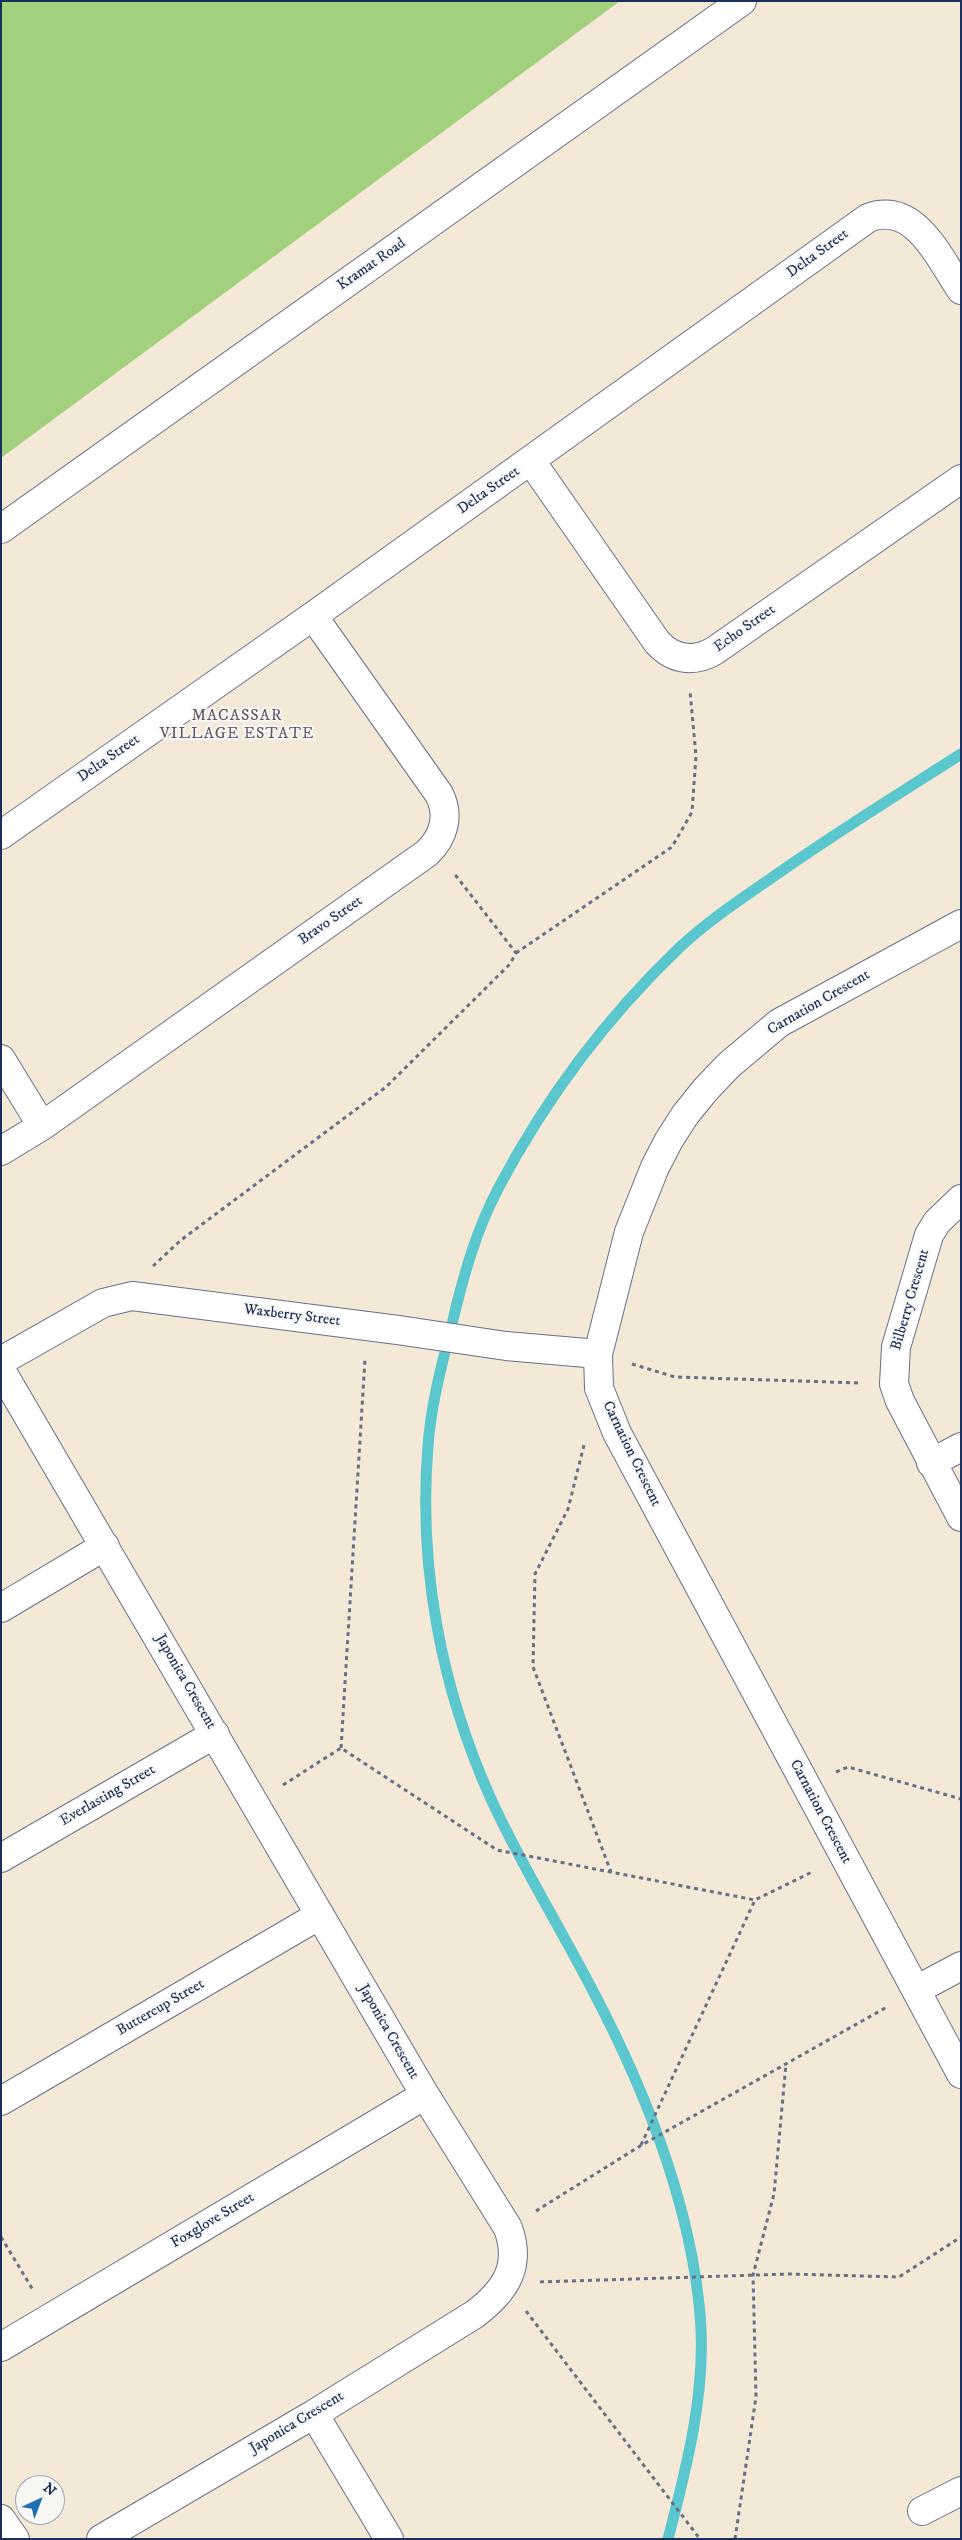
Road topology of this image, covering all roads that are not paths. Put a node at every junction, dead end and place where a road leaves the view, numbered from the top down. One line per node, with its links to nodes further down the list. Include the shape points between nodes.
1 (742, 1): 5 (street, Kramat Road)
2 (961, 290): 3 (street, Delta Street, via 908,220 892,214 868,218)
3 (531, 461): 4 (street, Echo Street, via 657,642 672,655 687,659 714,651); 6 (street, Delta Street)
4 (961, 479)
5 (1, 529)
6 (314, 616): 7 (street, Delta Street); 10 (street, Bravo Street, via 442,800 444,824 441,836 434,847)
7 (1, 835)
8 (961, 924): 13 (street, Carnation Crescent, via 779,1023 706,1089 669,1140 645,1191 616,1276)
9 (1, 1059): 10 (street)
10 (42, 1126): 11 (street, Bravo Street)
11 (1, 1151)
12 (961, 1199): 17 (street, Bilberry Crescent, via 937,1222 929,1235 896,1348 894,1384)
13 (598, 1354): 14 (street, Waxberry Street, via 506,1346 145,1297 117,1298 103,1303); 25 (street, Carnation Crescent, via 599,1388 617,1433)
14 (1, 1361)
15 (1, 1370): 19 (street, Japonica Crescent)
16 (961, 1447): 17 (street)
17 (932, 1463): 18 (street, Bilberry Crescent)
18 (961, 1517)
19 (105, 1546): 20 (street); 21 (street, Japonica Crescent)
20 (1, 1608)
21 (215, 1734): 22 (street, Everlasting Street); 23 (street, Japonica Crescent)
22 (1, 1858)
23 (320, 1915): 27 (street, Japonica Crescent); 28 (street, Buttercup Street)
24 (961, 1966): 25 (street)
25 (916, 1990): 26 (street, Carnation Crescent)
26 (961, 2074)
27 (425, 2096): 29 (street, Foxglove Street); 30 (street, Japonica Crescent, via 508,2228 514,2257 505,2284 474,2314)
28 (1, 2101)
29 (1, 2348)
30 (314, 2414): 35 (street, Japonica Crescent); 36 (street)
31 (961, 2491): 32 (street)
32 (922, 2511)
33 (1, 2519): 34 (street)
34 (15, 2539)
35 (102, 2539)
36 (389, 2539)

